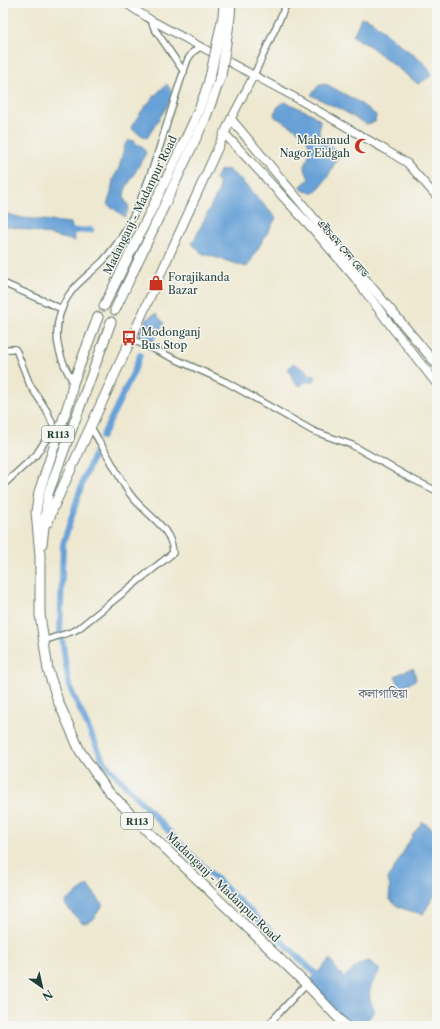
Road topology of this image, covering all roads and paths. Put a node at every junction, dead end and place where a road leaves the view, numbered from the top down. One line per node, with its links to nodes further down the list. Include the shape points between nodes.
1 (124, 3): 5 (street)
2 (224, 3): 9 (main road, bridge)
3 (231, 3): 9 (main road, bridge, via 221,76)
4 (287, 3): 8 (street)
5 (151, 20): 6 (street); 7 (street)
6 (200, 47): 7 (street, via 188,58); 8 (street)
7 (184, 72): 15 (street, via 160,148 129,224 110,253 75,285)
8 (254, 75): 10 (street); 12 (street, via 407,163)
9 (201, 117): 14 (main road, Madanganj - Madanpur Road); 16 (main road, Madanganj - Madanpur Road)
10 (231, 119): 11 (main road); 21 (main road, এইচএম সেন রোড)
11 (224, 133): 19 (main road); 23 (main road, এইচএম সেন রোড, via 356,279)
12 (437, 196)
13 (3, 283): 15 (street)
14 (104, 306)
15 (62, 309): 22 (street, via 57,326 57,342 61,359)
16 (115, 310)
17 (98, 317): 22 (main road, Madanganj - Madanpur Road / R113)
18 (111, 322): 27 (main road, Madanganj - Madanpur Road / R113, via 48,494)
19 (131, 339): 24 (main road); 26 (street, via 226,382 313,431 352,445)
20 (3, 350): 25 (street, via 10,348 17,352 30,385 54,427 36,455)
21 (437, 366)
22 (73, 383): 28 (main road, Madanganj - Madanpur Road / R113, via 39,492 36,512)
23 (437, 384)
24 (91, 427): 27 (main road); 29 (street, via 120,481 163,526 173,553 79,628)
25 (3, 485)
26 (437, 491)
27 (44, 533): 28 (main road, Madanganj - Madanpur Road / R113)
28 (40, 555): 29 (main road, Madanganj - Madanpur Road / R113, via 40,615)
29 (43, 640): 30 (main road, Madanganj - Madanpur Road / R113, via 48,670 58,701 80,751 105,787)
30 (306, 984): 31 (street); 32 (main road, Madanganj - Madanpur Road / R113)
31 (267, 1026)
32 (346, 1026)

